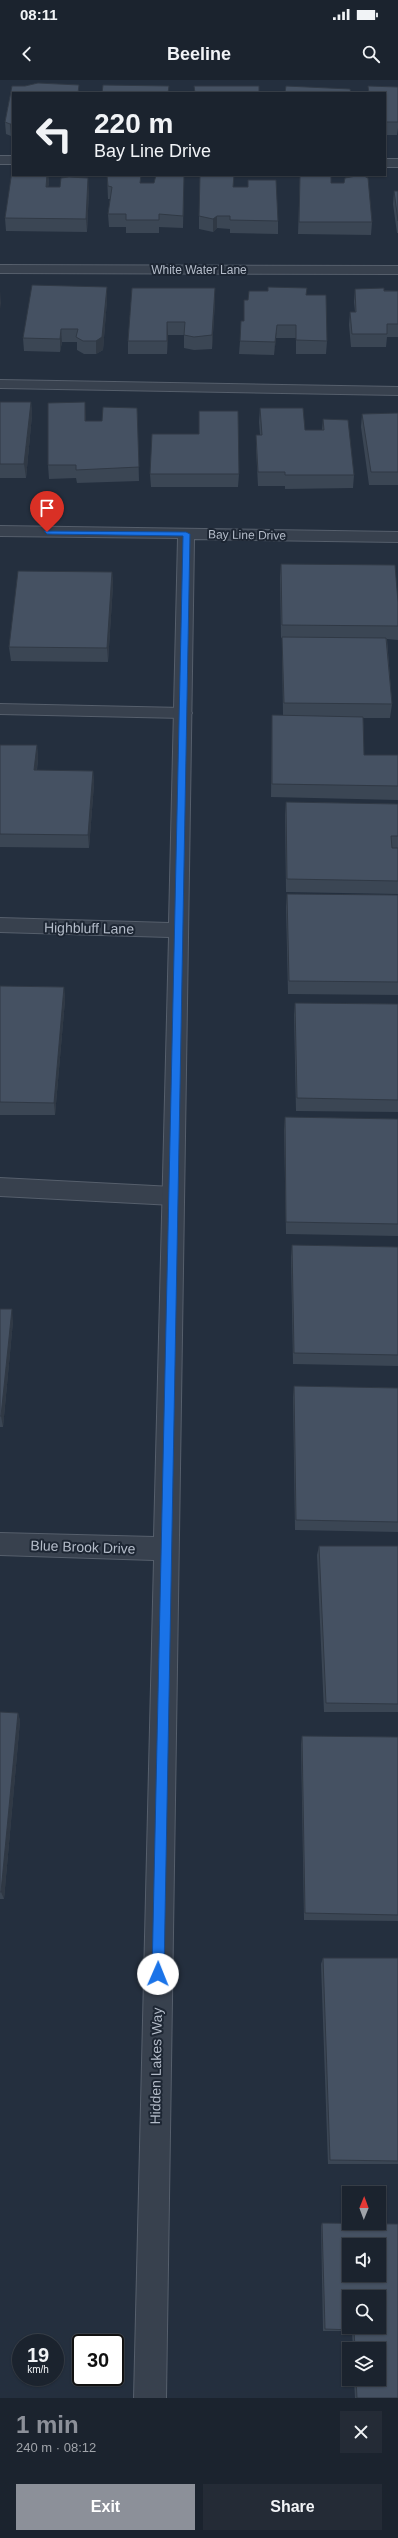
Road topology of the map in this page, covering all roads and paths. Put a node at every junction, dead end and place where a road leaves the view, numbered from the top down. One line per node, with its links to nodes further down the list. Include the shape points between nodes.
1 (0, 160): 2 (street)
2 (12, 160)
3 (386, 163): 4 (street)
4 (398, 163)
5 (0, 269): 6 (street, White Water Lane)
6 (398, 270)
7 (0, 384): 8 (street)
8 (398, 391)
9 (0, 531): 10 (street, Bay Line Drive)
10 (186, 534): 11 (street, Bay Line Drive); 13 (street, Hidden Lakes Way)
11 (398, 537)
12 (0, 709): 13 (street)
13 (183, 713): 15 (street, Hidden Lakes Way)
14 (0, 925): 15 (street, Highbluff Lane)
15 (178, 930): 17 (street, Hidden Lakes Way)
16 (0, 1187): 17 (street)
17 (173, 1196): 19 (street, Hidden Lakes Way)
18 (0, 1544): 19 (street, Blue Brook Drive)
19 (166, 1549): 20 (street, Hidden Lakes Way)
20 (150, 2398)

